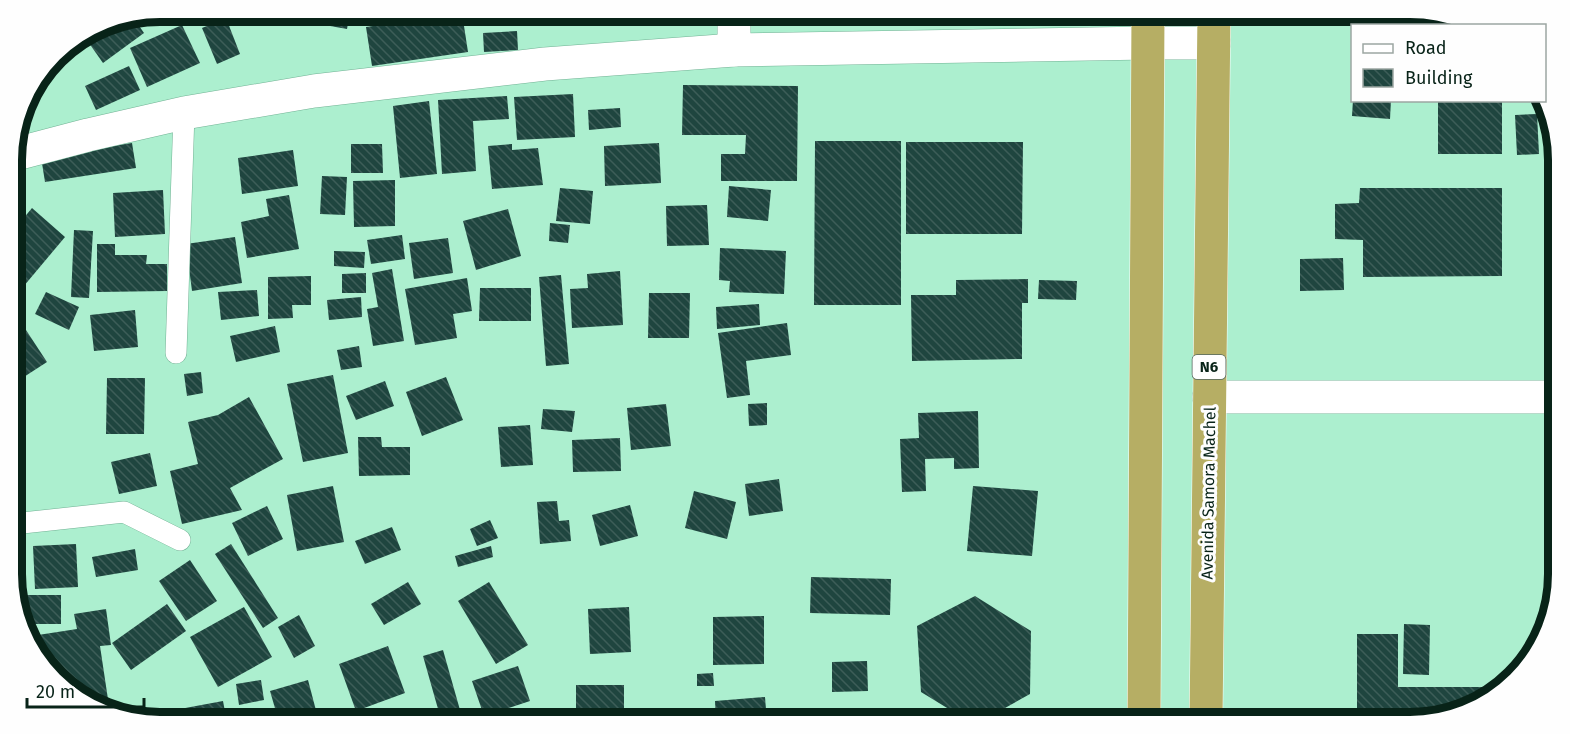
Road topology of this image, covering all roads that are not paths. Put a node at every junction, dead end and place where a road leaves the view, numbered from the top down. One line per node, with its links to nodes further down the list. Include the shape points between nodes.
1 (734, 23): 4 (street)
2 (1148, 27): 3 (street); 4 (street); 12 (highway)
3 (1214, 28): 8 (highway, Avenida Samora Machel / N6)
4 (734, 50): 5 (street, via 545,64 314,91)
5 (184, 113): 6 (street); 7 (lane)
6 (23, 152)
7 (176, 354)
8 (1209, 397): 9 (street); 13 (highway, Avenida Samora Machel / N6)
9 (1548, 397)
10 (22, 524): 11 (lane, via 124,512)
11 (180, 540)
12 (1144, 711)
13 (1206, 711)

